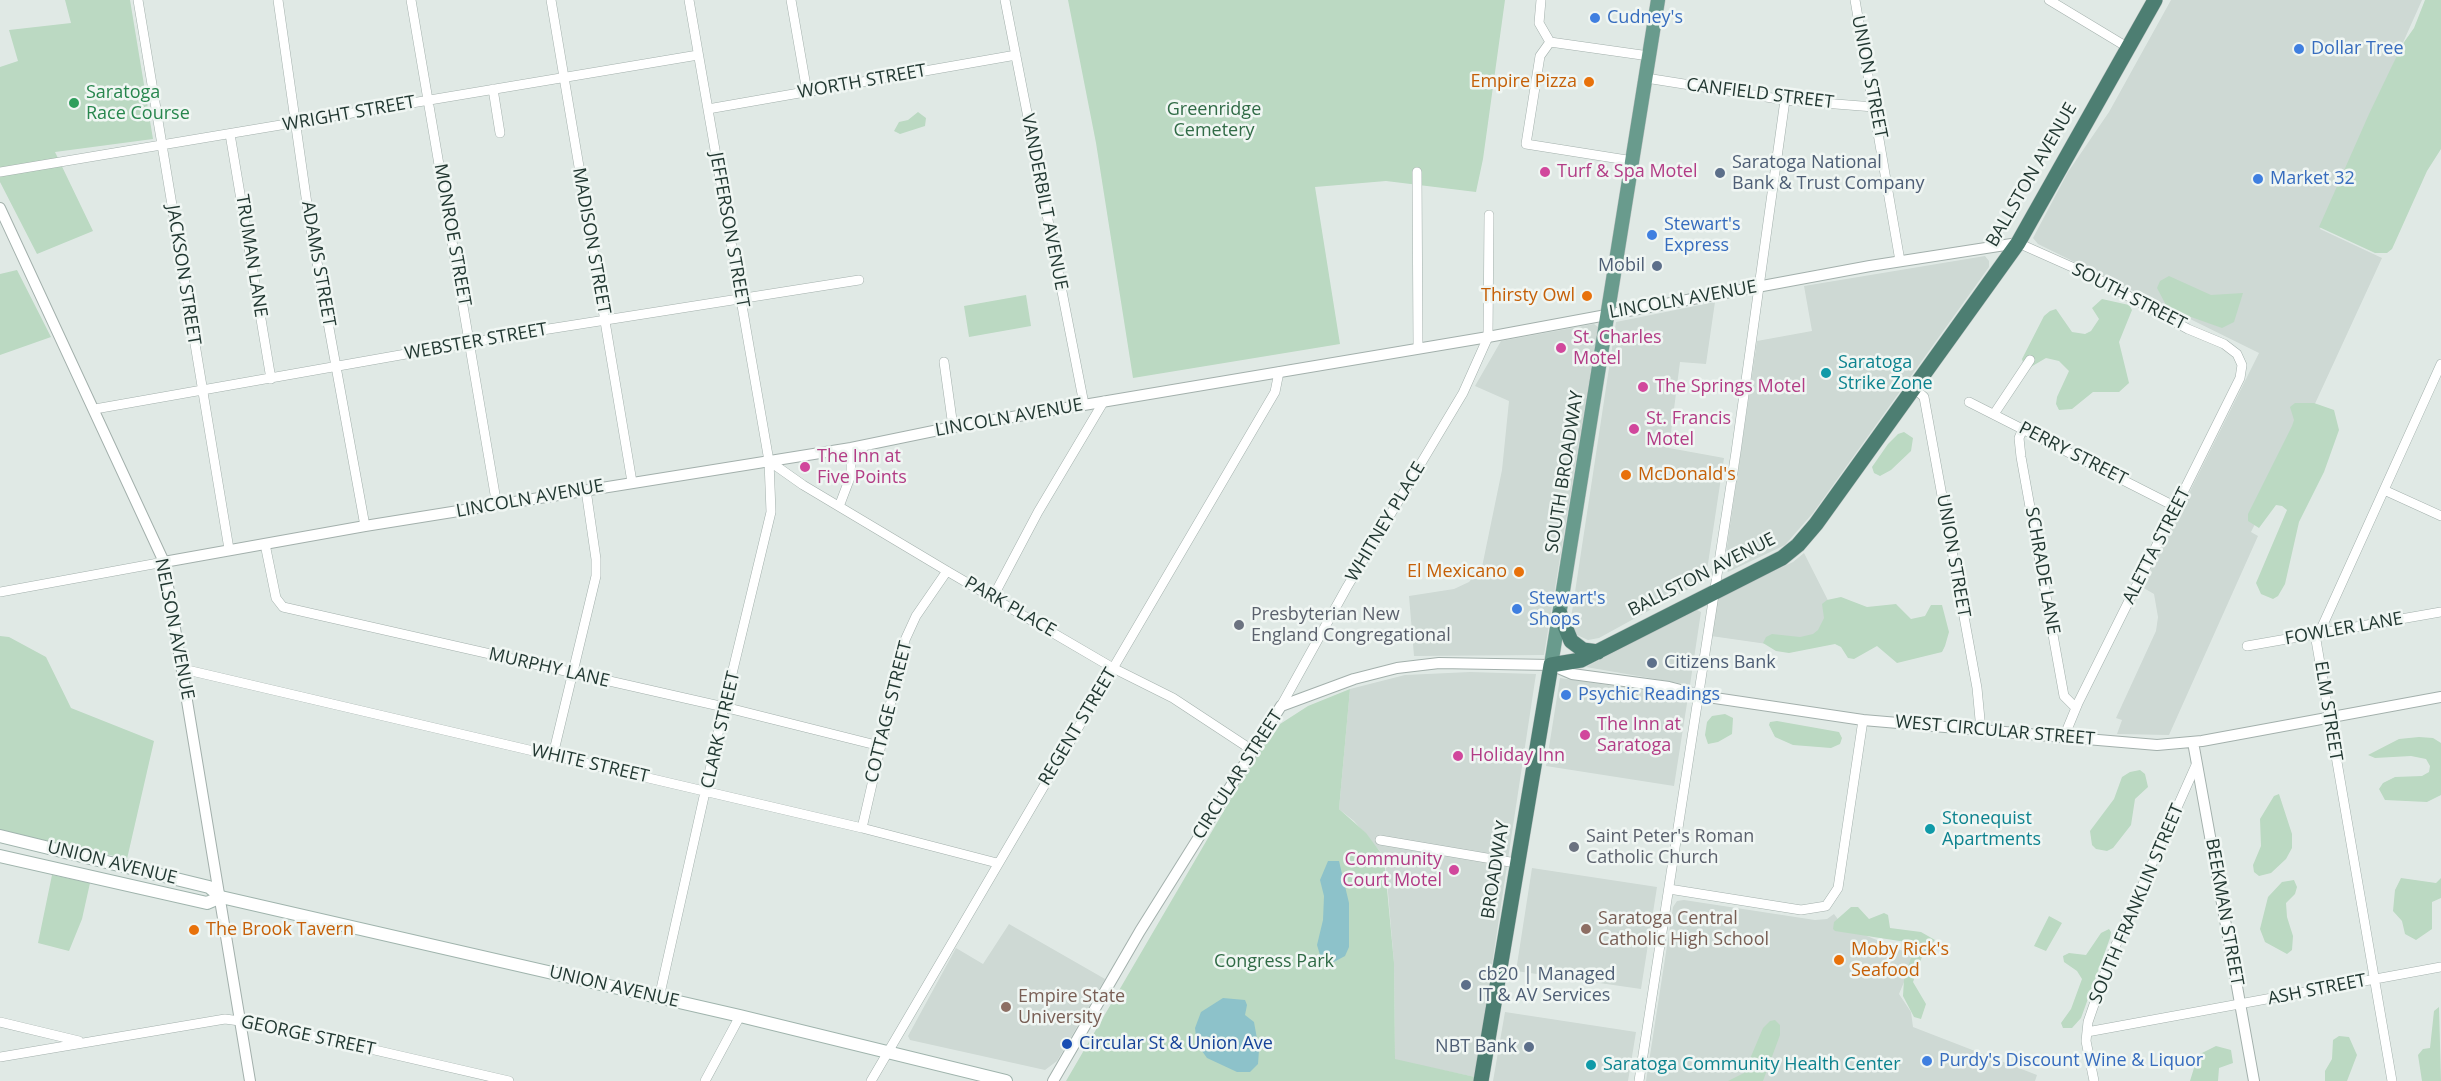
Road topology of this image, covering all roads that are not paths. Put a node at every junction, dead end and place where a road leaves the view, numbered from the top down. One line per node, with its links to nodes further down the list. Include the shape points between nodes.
1 (138, 0): 29 (street, JACKSON STREET)
2 (278, 0): 26 (street, ADAMS STREET)
3 (411, 0): 22 (street, MONROE STREET)
4 (551, 0): 18 (street, MADISON STREET)
5 (689, 0): 15 (street, JEFFERSON STREET)
6 (791, 0): 21 (street)
7 (1005, 0): 16 (street, VANDERBILT AVENUE)
8 (1541, 0): 13 (street, via 1539,22)
9 (1658, 0): 17 (main road, SOUTH BROADWAY)
10 (1855, 0): 24 (street, UNION STREET)
11 (2049, 0): 14 (street)
12 (2155, 0): 14 (highway, BALLSTON AVENUE)
13 (1550, 42): 17 (street); 30 (street, via 1540,56 1526,144)
14 (2127, 47): 35 (highway, BALLSTON AVENUE)
15 (698, 55): 18 (street, WRIGHT STREET); 25 (street, JEFFERSON STREET)
16 (1016, 55): 21 (street, WORTH STREET); 56 (street, VANDERBILT AVENUE)
17 (1649, 56): 19 (main road, SOUTH BROADWAY)
18 (563, 77): 20 (street, WRIGHT STREET); 41 (street, MADISON STREET)
19 (1646, 78): 23 (street, CANFIELD STREET); 30 (main road, SOUTH BROADWAY)
20 (493, 88): 22 (street, WRIGHT STREET); 27 (street)
21 (807, 92): 25 (street, WORTH STREET)
22 (428, 100): 26 (street, WRIGHT STREET); 43 (street, MONROE STREET)
23 (1785, 100): 24 (street, CANFIELD STREET); 38 (street)
24 (1874, 107): 36 (street, UNION STREET)
25 (708, 109): 39 (street, JEFFERSON STREET)
26 (297, 124): 28 (street, WRIGHT STREET); 49 (street, ADAMS STREET, via 309,218)
27 (500, 133)
28 (230, 134): 29 (street, WRIGHT STREET); 51 (street, TRUMAN LANE)
29 (162, 146): 31 (street, WRIGHT STREET); 53 (street, JACKSON STREET)
30 (1633, 161): 40 (main road, SOUTH BROADWAY)
31 (0, 171)
32 (1417, 172): 44 (street)
33 (0, 208): 57 (street, NELSON AVENUE)
34 (1489, 215): 42 (street)
35 (2018, 243): 36 (street, LINCOLN AVENUE); 45 (street, SOUTH STREET, via 2090,275); 52 (highway, BALLSTON AVENUE)
36 (1900, 261): 38 (street, LINCOLN AVENUE)
37 (859, 280): 39 (street, WEBSTER STREET)
38 (1759, 288): 40 (street, LINCOLN AVENUE); 75 (street)
39 (741, 299): 41 (street, WEBSTER STREET); 62 (street, JEFFERSON STREET)
40 (1610, 313): 42 (street, LINCOLN AVENUE); 79 (main road, SOUTH BROADWAY)
41 (604, 320): 43 (street, WEBSTER STREET); 63 (street, MADISON STREET)
42 (1488, 337): 44 (street, LINCOLN AVENUE); 89 (street, WHITNEY PLACE, via 1463,393)
43 (470, 342): 49 (street, WEBSTER STREET); 67 (street, MONROE STREET)
44 (1418, 348): 50 (street, LINCOLN AVENUE)
45 (2237, 354): 68 (street, ALETTA STREET, via 2242,365 2240,378)
46 (2030, 360): 58 (street)
47 (944, 362): 59 (street)
48 (2441, 364): 65 (street, ELM STREET)
49 (337, 367): 51 (street, WEBSTER STREET); 70 (street, ADAMS STREET)
50 (1279, 372): 54 (street, LINCOLN AVENUE); 84 (street, REGENT STREET, via 1275,392)
51 (271, 379): 53 (street, WEBSTER STREET)
52 (1913, 387): 75 (highway, BALLSTON AVENUE, via 1798,545 1782,558); 94 (street, UNION STREET, via 1924,397 1977,688)
53 (202, 390): 57 (street, WEBSTER STREET); 72 (street, JACKSON STREET)
54 (1104, 401): 56 (street, LINCOLN AVENUE); 77 (street)
55 (1970, 402): 58 (street, PERRY STREET)
56 (1084, 404): 59 (street, LINCOLN AVENUE)
57 (95, 409): 73 (street, NELSON AVENUE)
58 (1994, 414): 60 (street, PERRY STREET)
59 (953, 427): 61 (street, LINCOLN AVENUE)
60 (2023, 429): 68 (street, PERRY STREET); 91 (street, SCHRADE LANE, via 2019,438 2021,457 2064,696)
61 (851, 448): 62 (street, LINCOLN AVENUE); 66 (street, via 850,475)
62 (769, 461): 63 (street, LINCOLN AVENUE); 66 (street, PARK PLACE); 90 (street, CLARK STREET, via 769,529)
63 (632, 482): 64 (street, LINCOLN AVENUE)
64 (586, 490): 67 (street, LINCOLN AVENUE); 86 (street, via 596,576)
65 (2384, 490): 69 (street); 80 (street, ELM STREET)
66 (840, 504): 74 (street, PARK PLACE)
67 (497, 506): 70 (street, LINCOLN AVENUE)
68 (2176, 507): 91 (street, ALETTA STREET)
69 (2441, 516)
70 (365, 526): 71 (street, LINCOLN AVENUE)
71 (265, 544): 72 (street, LINCOLN AVENUE); 86 (street, MURPHY LANE, via 276,598 283,607)
72 (229, 549): 73 (street, LINCOLN AVENUE)
73 (164, 562): 76 (street, LINCOLN AVENUE); 85 (street, NELSON AVENUE)
74 (947, 571): 77 (street, PARK PLACE); 97 (street, COTTAGE STREET, via 916,616 905,640)
75 (1712, 591): 82 (highway, BALLSTON AVENUE); 87 (street)
76 (0, 592)
77 (993, 597): 84 (street, PARK PLACE)
78 (2441, 612): 80 (street, FOWLER LANE)
79 (1560, 614): 82 (highway, via 1571,642 1583,650); 83 (main road, SOUTH BROADWAY)
80 (2317, 633): 81 (street, FOWLER LANE); 92 (street, ELM STREET)
81 (2247, 646)
82 (1598, 652): 83 (highway, BALLSTON AVENUE, via 1581,660)
83 (1551, 665): 87 (street, WEST CIRCULAR STREET, via 1572,674); 89 (street, CIRCULAR STREET, via 1466,662 1397,668 1321,689); 107 (highway, BROADWAY)
84 (1113, 668): 98 (street, PARK PLACE, via 1173,698); 106 (street, REGENT STREET)
85 (183, 669): 99 (street, WHITE STREET); 109 (street, NELSON AVENUE)
86 (571, 674): 90 (street, MURPHY LANE); 99 (street)
87 (1697, 693): 93 (street, WEST CIRCULAR STREET); 108 (street)
88 (2441, 697): 92 (street, WEST CIRCULAR STREET)
89 (1281, 706): 98 (street, CIRCULAR STREET)
90 (724, 707): 97 (street, MURPHY LANE); 101 (street, CLARK STREET)
91 (2076, 708): 95 (street, ALETTA STREET)
92 (2328, 717): 96 (street, WEST CIRCULAR STREET); 111 (street, ELM STREET)
93 (1863, 720): 94 (street, WEST CIRCULAR STREET); 108 (street, via 1838,888 1826,906 1801,909)
94 (1981, 730): 95 (street, WEST CIRCULAR STREET)
95 (2064, 737): 96 (street, WEST CIRCULAR STREET, via 2157,745)
96 (2193, 742): 100 (street, BEEKMAN STREET)
97 (880, 746): 102 (street, COTTAGE STREET)
98 (1252, 750): 126 (street, CIRCULAR STREET)
99 (553, 755): 101 (street, WHITE STREET)
100 (2196, 765): 113 (street, BEEKMAN STREET); 117 (street, SOUTH FRANKLIN STREET, via 2110,958)
101 (707, 792): 102 (street, WHITE STREET); 112 (street, CLARK STREET)
102 (862, 828): 106 (street, WHITE STREET)
103 (1, 840): 109 (main road, UNION AVENUE, via 209,887)
104 (1380, 840): 107 (street)
105 (0, 856): 109 (main road, UNION AVENUE, via 207,903)
106 (997, 863): 119 (street, REGENT STREET)
107 (1516, 863): 127 (highway, BROADWAY)
108 (1669, 889): 128 (street)
109 (221, 897): 112 (main road, UNION AVENUE); 115 (street, NELSON AVENUE)
110 (2441, 967): 111 (street, ASH STREET)
111 (2374, 980): 113 (street, ASH STREET); 131 (street, ELM STREET)
112 (659, 998): 114 (main road, UNION AVENUE)
113 (2240, 1005): 117 (street, ASH STREET); 130 (street, BEEKMAN STREET)
114 (740, 1016): 119 (main road, UNION AVENUE); 123 (street)
115 (240, 1021): 118 (street, GEORGE STREET, via 211,1020); 121 (street, NELSON AVENUE); 122 (street, GEORGE STREET)
116 (0, 1022): 118 (street)
117 (2087, 1032): 129 (street, SOUTH FRANKLIN STREET)
118 (83, 1042): 120 (street, GEORGE STREET)
119 (888, 1052): 124 (street, REGENT STREET); 125 (main road, UNION AVENUE)
120 (0, 1057)
121 (250, 1081)
122 (509, 1081)
123 (705, 1081)
124 (871, 1081)
125 (1006, 1081)
126 (1053, 1081)
127 (1481, 1081)
128 (1639, 1081)
129 (2094, 1081)
130 (2254, 1081)
131 (2392, 1081)

